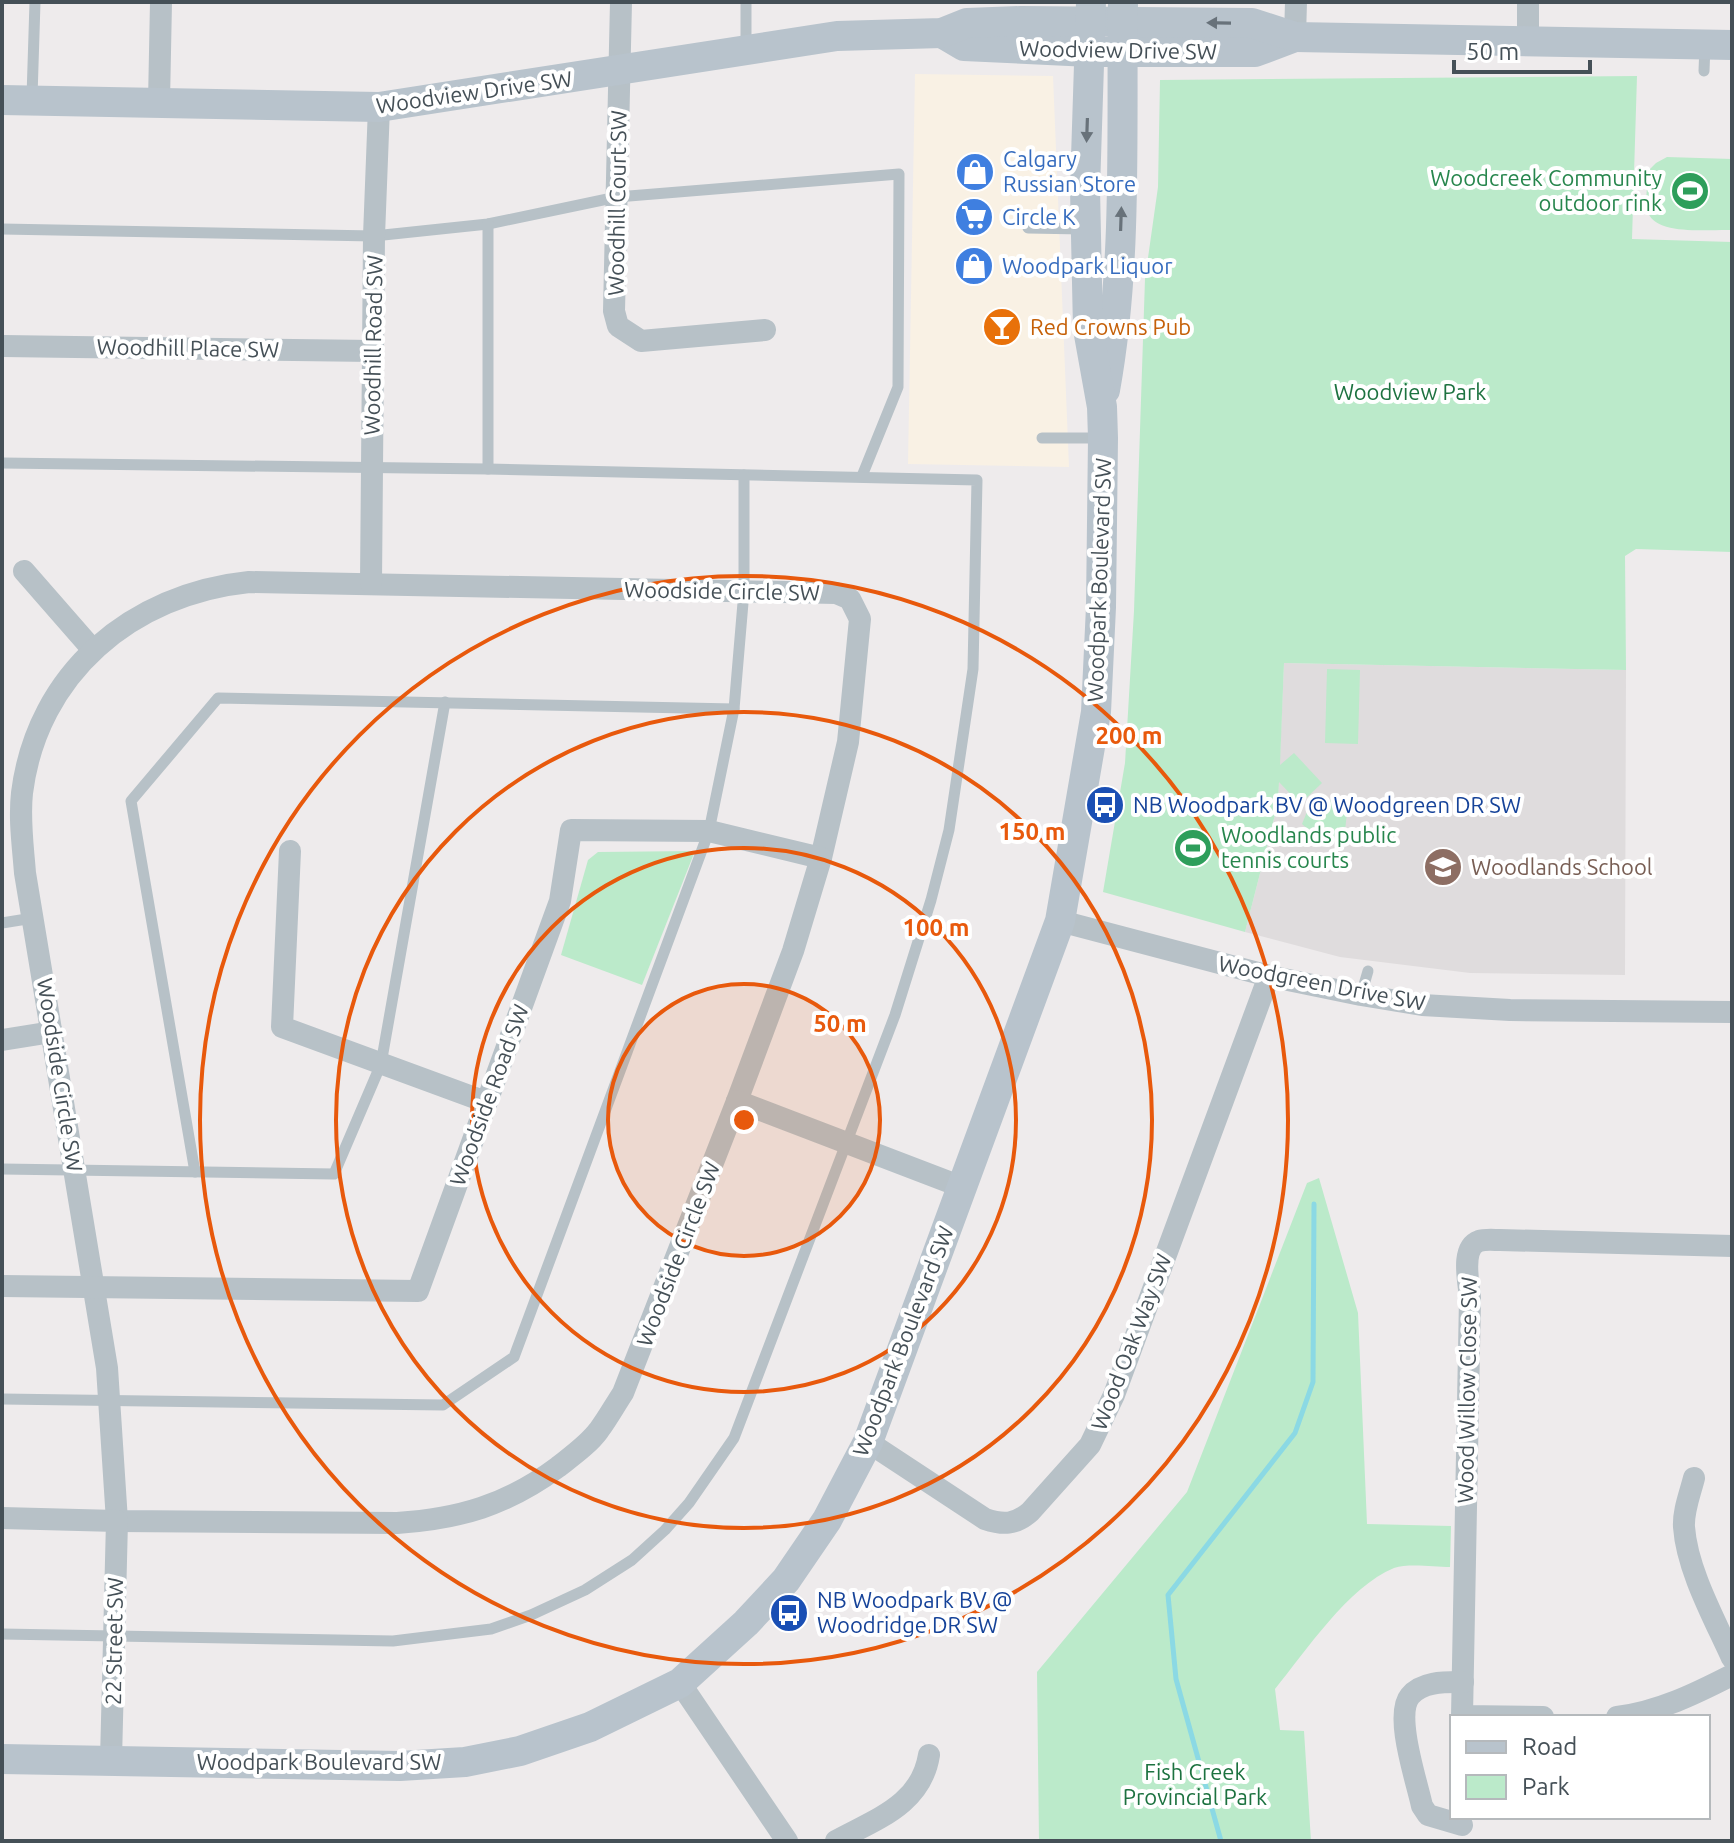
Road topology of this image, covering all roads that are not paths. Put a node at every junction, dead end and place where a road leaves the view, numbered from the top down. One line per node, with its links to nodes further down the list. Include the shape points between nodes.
1 (35, 2): 20 (lane)
2 (161, 2): 21 (street)
3 (621, 2): 18 (street, Woodhill Court SW)
4 (746, 2): 14 (lane)
5 (1051, 2): 10 (street)
6 (1296, 2): 12 (street)
7 (1528, 2): 13 (street)
8 (1090, 12): 9 (street, Woodview Drive SW); 10 (street, Woodview Drive SW); 15 (street, Woodpark Boulevard SW)
9 (1123, 12): 12 (street, Woodview Drive SW, one-way to 9, via 1252,23); 16 (street, Woodpark Boulevard SW)
10 (1021, 21): 11 (street, Woodview Drive SW, via 967,23)
11 (942, 33): 14 (street, Woodview Drive SW, via 837,36); 15 (street, Woodview Drive SW, via 964,46)
12 (1295, 37): 13 (street, Woodview Drive SW); 16 (street, Woodview Drive SW, via 1255,52)
13 (1528, 41): 17 (street, Woodview Drive SW)
14 (746, 51): 18 (street, Woodview Drive SW)
15 (1090, 52): 16 (street, Woodview Drive SW); 27 (street, Woodpark Boulevard SW, one-way to 27)
16 (1122, 52): 32 (street, Woodpark Boulevard SW, one-way to 16, via 1116,332)
17 (1714, 54)
18 (620, 71): 22 (street, Woodview Drive SW); 23 (street, Woodhill Court SW)
19 (2, 100): 20 (street, Woodview Drive SW)
20 (32, 100): 21 (street, Woodview Drive SW)
21 (159, 102): 22 (street, Woodview Drive SW)
22 (379, 107): 28 (street, Woodhill Road SW)
23 (617, 197): 24 (lane); 29 (street, Woodhill Court SW, via 618,326 641,341); 39 (lane, via 899,174 898,387)
24 (488, 224): 28 (lane); 37 (lane)
25 (1028, 228): 27 (lane)
26 (2, 229): 28 (lane)
27 (1086, 229): 32 (street, Woodpark Boulevard SW, via 1088,329)
28 (374, 236): 31 (street, Woodhill Road SW)
29 (765, 330)
30 (3, 346): 31 (street, Woodhill Place SW)
31 (373, 351): 36 (street, Woodhill Road SW)
32 (1102, 407): 34 (street, Woodpark Boulevard SW)
33 (1042, 438): 34 (lane)
34 (1103, 438): 50 (street, Woodpark Boulevard SW, via 1096,712)
35 (2, 463): 36 (lane)
36 (372, 469): 37 (lane); 41 (street, Woodhill Road SW)
37 (488, 469): 38 (lane)
38 (744, 475): 39 (lane); 42 (lane)
39 (862, 476): 61 (lane, via 977,480 973,669 949,830 931,900 895,1015)
40 (24, 571): 43 (street)
41 (371, 583): 42 (street, Woodside Circle SW); 43 (street, Woodside Circle SW, via 249,582 200,590 132,619)
42 (744, 591): 45 (lane); 48 (street, Woodside Circle SW, via 836,593 850,599 860,619 848,742)
43 (93, 650): 49 (street, Woodside Circle SW, via 51,705 26,770 20,816)
44 (445, 702): 45 (lane); 58 (lane); 64 (lane, via 218,698 131,801)
45 (734, 709): 46 (lane)
46 (709, 831): 48 (street, Woodside Road SW); 60 (street, Woodside Road SW, via 571,830 560,901); 70 (lane, via 514,1357 443,1405)
47 (290, 851): 58 (street, via 282,1027)
48 (821, 858): 59 (street, Woodside Circle SW)
49 (34, 917): 51 (lane); 56 (street, Woodside Circle SW)
50 (1060, 921): 53 (street, Woodgreen Drive SW); 65 (street, Woodpark Boulevard SW)
51 (2, 923)
52 (1368, 971): 54 (lane)
53 (1269, 976): 54 (street, Woodgreen Drive SW); 71 (street, Wood Oak Way SW, via 1114,1395 1090,1445 1030,1512 1003,1525 985,1519)
54 (1361, 995): 55 (street, Woodgreen Drive SW, via 1458,1008)
55 (1732, 1012)
56 (52, 1032): 57 (street); 63 (street, Woodside Circle SW)
57 (2, 1040)
58 (381, 1064): 60 (street); 64 (lane, via 334,1174)
59 (737, 1101): 61 (street); 74 (street, Woodside Circle SW, via 623,1393 598,1432 534,1485 474,1511 432,1521)
60 (486, 1102): 68 (street, Woodside Road SW, via 418,1291)
61 (844, 1142): 65 (street); 76 (lane, via 734,1438 689,1503 632,1560 531,1615 454,1635 393,1641)
62 (2, 1169): 63 (lane)
63 (75, 1170): 64 (lane); 68 (street, Woodside Circle SW)
64 (195, 1172)
65 (962, 1187): 71 (street, Woodpark Boulevard SW)
66 (1732, 1246): 79 (street, Wood Willow Close SW, via 1500,1240 1479,1241 1472,1247)
67 (2, 1286): 68 (street)
68 (94, 1288): 70 (street, Woodside Circle SW)
69 (2, 1399): 70 (lane)
70 (110, 1399): 74 (street, Woodside Circle SW)
71 (868, 1442): 80 (street, Woodpark Boulevard SW, via 827,1520 786,1580)
72 (1694, 1478): 77 (street, via 1684,1526 1689,1553)
73 (2, 1518): 74 (street)
74 (117, 1521): 76 (street, 22 Street SW)
75 (2, 1634): 76 (lane)
76 (114, 1636): 85 (street, 22 Street SW)
77 (1732, 1658)
78 (1732, 1675): 82 (street, via 1650,1712)
79 (1463, 1682): 81 (street, Wood Willow Close SW); 86 (street, via 1423,1686 1410,1695 1404,1709 1422,1806 1428,1815)
80 (680, 1683): 85 (street, Woodpark Boulevard SW, via 590,1727 520,1751 465,1762 400,1766); 87 (street)
81 (1462, 1715)
82 (1630, 1715)
83 (929, 1755): 88 (street, via 913,1794)
84 (2, 1759): 85 (street, Woodpark Boulevard SW)
85 (111, 1760)
86 (1462, 1828)
87 (787, 1841)
88 (836, 1841)

